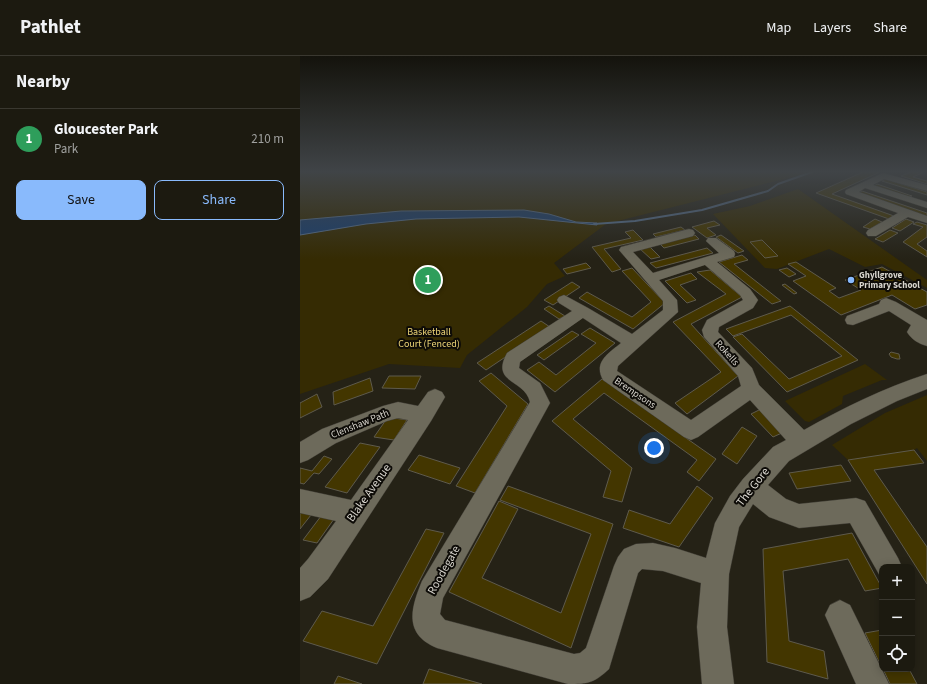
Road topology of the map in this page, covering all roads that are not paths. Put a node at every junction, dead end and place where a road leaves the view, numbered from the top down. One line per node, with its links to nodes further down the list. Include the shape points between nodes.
1 (875, 201): 4 (street)
2 (915, 201): 3 (street)
3 (926, 205)
4 (907, 213): 5 (street); 7 (street)
5 (927, 220)
6 (689, 233): 10 (street, Brempsons, via 625,250)
7 (872, 233)
8 (712, 241): 9 (street, via 729,254)
9 (708, 261): 10 (street); 15 (street, Rokells, via 751,300 748,305 713,324 710,330 746,373)
10 (650, 278): 13 (street, Brempsons, via 670,300 671,309)
11 (853, 320): 12 (street, via 889,304 921,324 915,332)
12 (927, 340)
13 (632, 342): 15 (street, Brempsons, via 609,364 609,375 690,431); 23 (street, Roodegate, via 574,306 510,362 511,371 536,391 540,403 432,591 426,605 426,617 430,628 437,633 574,670 587,668 598,658 627,566 635,558 646,555 657,557)
14 (927, 381): 17 (street, The Gore, via 890,396)
15 (751, 389): 17 (street, Rokells)
16 (430, 406): 18 (street, Clenshaw Path, via 383,414 329,436); 21 (street, Blake Avenue)
17 (801, 441): 19 (street, The Gore, via 781,454)
18 (300, 453)
19 (751, 487): 22 (street, via 778,508 799,516 856,510); 23 (street, The Gore, via 727,523)
20 (300, 501): 21 (street)
21 (355, 513): 24 (street, Blake Avenue, via 318,569)
22 (887, 564)
23 (715, 574): 26 (street, The Gore, via 712,627)
24 (300, 587)
25 (840, 615): 27 (street)
26 (718, 684)
27 (873, 684)

